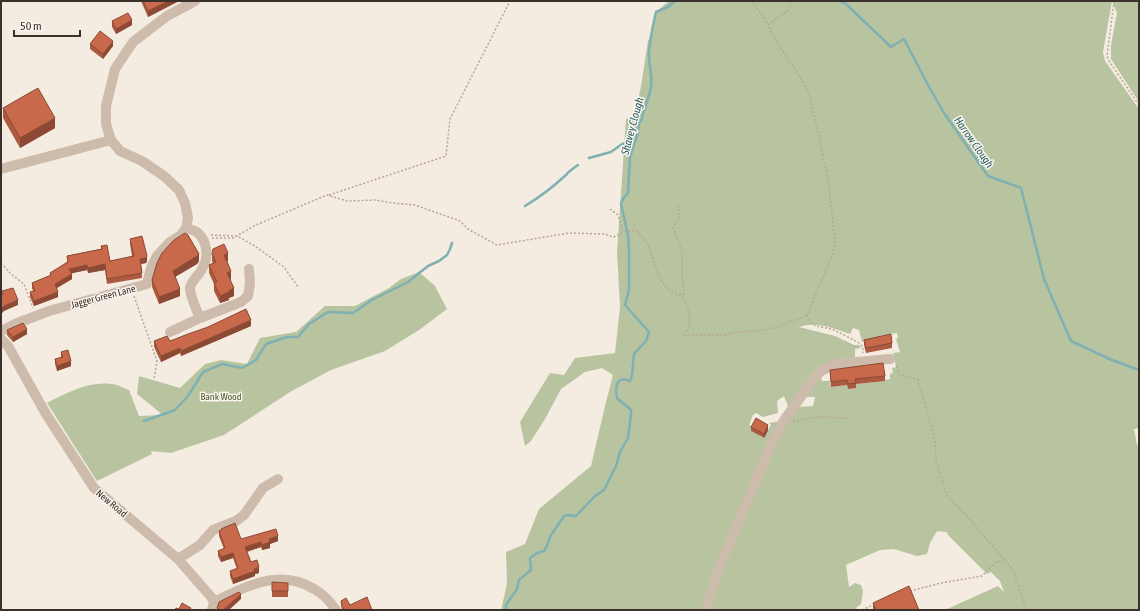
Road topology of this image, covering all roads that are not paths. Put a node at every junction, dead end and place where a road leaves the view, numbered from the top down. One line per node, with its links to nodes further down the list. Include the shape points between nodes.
1 (195, 1): 2 (street, via 167,16 133,42 115,69 106,106 106,124)
2 (111, 140): 3 (street); 4 (street, via 120,151 142,161 164,176 178,190 185,202 188,218)
3 (1, 169)
4 (186, 228): 6 (street, via 197,232 206,252 203,268 190,289); 7 (street, Jagger Green Lane, via 157,256 147,284 35,316)
5 (249, 269): 6 (street, via 248,296 241,302)
6 (200, 318): 8 (street)
7 (1, 331)
8 (170, 332)
9 (1, 339): 12 (street, New Road, via 8,346 46,414 94,488)
10 (890, 359): 15 (street, via 835,364 814,378 783,422 772,443 719,568)
11 (278, 479): 12 (street, via 263,488 244,515 213,530 200,545)
12 (178, 559): 13 (street, New Road)
13 (213, 606): 14 (street, via 238,591 264,581 288,579 313,588 329,600)
14 (336, 610)
15 (706, 610)

